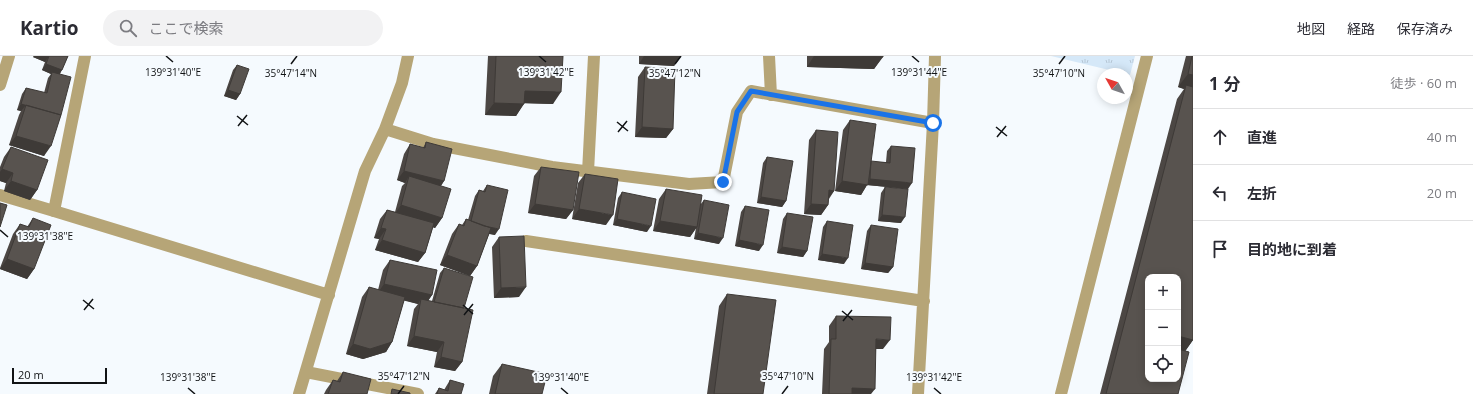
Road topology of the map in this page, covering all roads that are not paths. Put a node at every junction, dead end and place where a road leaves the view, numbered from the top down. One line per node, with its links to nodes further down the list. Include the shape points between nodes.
1 (9, 56): 8 (street)
2 (85, 56): 14 (street)
3 (408, 56): 11 (street, via 402,84)
4 (594, 56): 12 (street)
5 (769, 56): 9 (street)
6 (935, 56): 10 (street)
7 (1147, 56): 22 (street)
8 (0, 86)
9 (771, 94): 10 (street); 12 (street, via 751,91 737,112 723,182 689,184)
10 (933, 123): 17 (street)
11 (385, 129): 12 (street, via 433,144); 16 (street, via 365,171)
12 (588, 172)
13 (0, 195): 14 (street)
14 (54, 211): 16 (street)
15 (526, 241): 17 (street)
16 (329, 295): 18 (street)
17 (924, 301): 21 (street)
18 (306, 372): 19 (street); 20 (street)
19 (299, 394)
20 (418, 394)
21 (918, 394)
22 (1062, 394)

